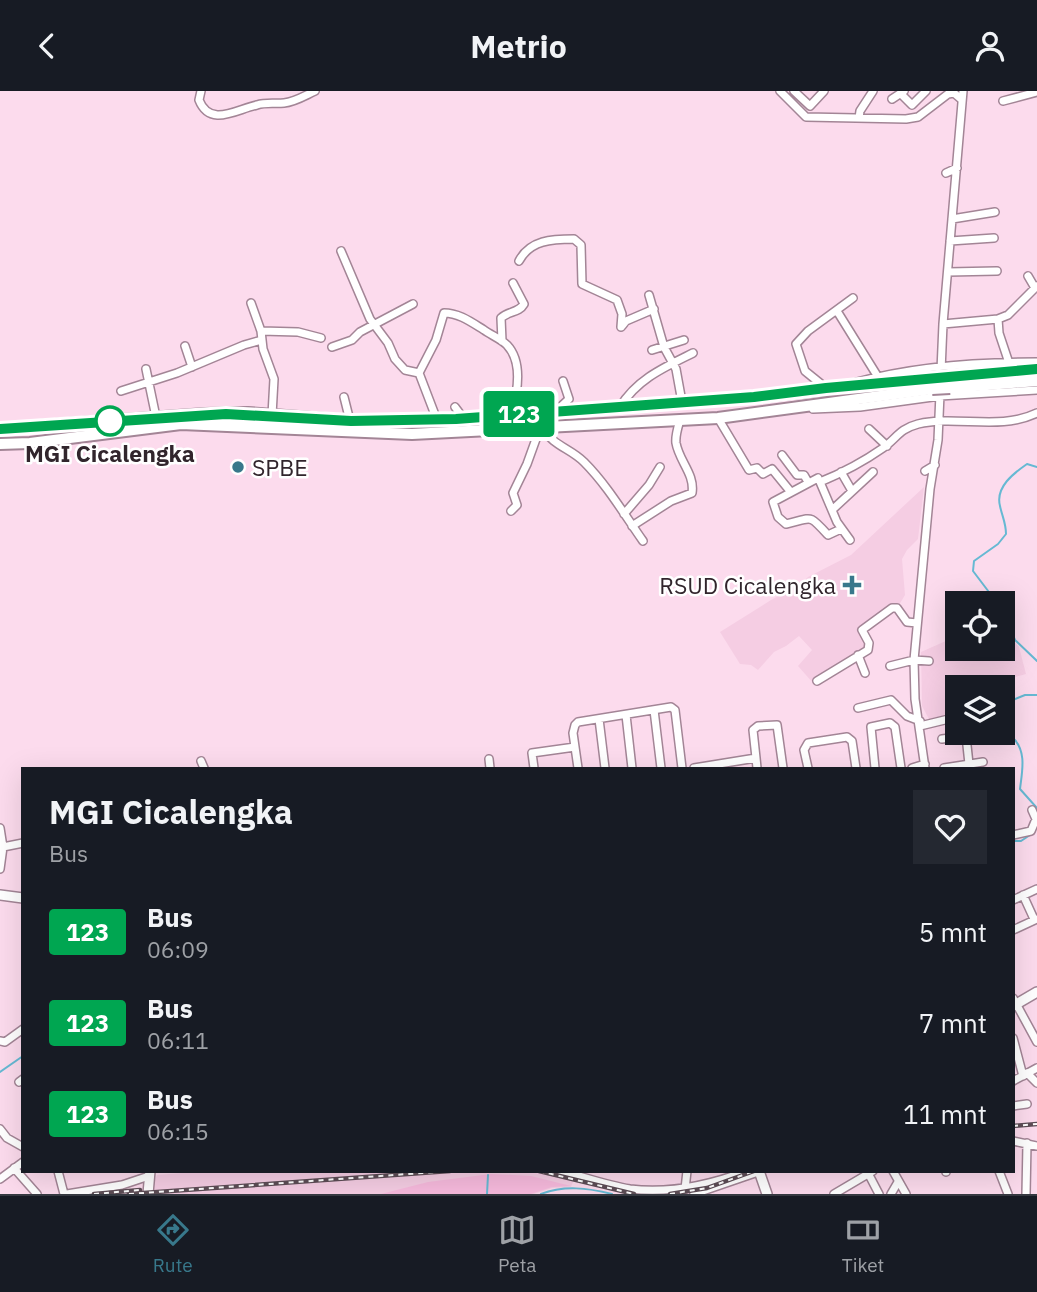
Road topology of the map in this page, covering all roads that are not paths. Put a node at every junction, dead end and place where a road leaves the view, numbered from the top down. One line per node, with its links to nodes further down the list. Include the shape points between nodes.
1 (201, 91): 2 (street, via 203,108 222,116 256,105 289,102)
2 (315, 91)
3 (780, 91): 13 (street, via 806,117)
4 (794, 91): 5 (street, via 810,106)
5 (824, 91)
6 (873, 91): 13 (street)
7 (926, 91): 8 (street, via 912,105)
8 (903, 92): 11 (street)
9 (1037, 92): 12 (street)
10 (962, 93): 13 (street, via 948,95 918,117); 14 (street)
11 (892, 99)
12 (1003, 101)
13 (859, 118)
14 (957, 169): 15 (street); 17 (street)
15 (946, 173)
16 (995, 212): 17 (street)
17 (952, 219): 19 (street)
18 (994, 238): 19 (street)
19 (950, 241): 23 (street)
20 (341, 251): 35 (street)
21 (519, 261): 31 (street, via 530,246 574,239 581,245 582,284 617,300 621,327)
22 (997, 271): 23 (street)
23 (948, 272): 34 (street)
24 (1028, 276): 26 (street)
25 (513, 283): 40 (street, via 524,304 501,319)
26 (1036, 287): 33 (street)
27 (649, 295): 31 (street)
28 (853, 298): 32 (street)
29 (251, 303): 36 (street)
30 (412, 305): 35 (street)
31 (654, 309): 43 (street)
32 (837, 311): 53 (street); 58 (street, via 796,344 805,371)
33 (998, 319): 34 (street); 48 (street)
34 (943, 324): 54 (street)
35 (373, 325): 42 (street); 52 (street, via 394,359 405,370)
36 (261, 331): 37 (street); 38 (street)
37 (321, 338)
38 (262, 340): 49 (street); 68 (street, via 274,379)
39 (684, 340): 43 (street)
40 (502, 341): 52 (street, via 464,317 445,313); 69 (street, via 513,353 517,373)
41 (186, 346): 49 (street)
42 (332, 347)
43 (664, 347): 44 (street); 47 (street)
44 (652, 349)
45 (693, 353): 47 (street)
46 (1037, 362): 48 (street)
47 (673, 363): 63 (street); 65 (street, via 637,385)
48 (1009, 363): 54 (street)
49 (191, 367): 57 (street)
50 (146, 369): 57 (street)
51 (1037, 369): 54 (highway)
52 (419, 373): 73 (street)
53 (878, 377): 54 (street); 58 (street)
54 (947, 377): 56 (highway); 59 (highway, bridge); 59 (street)
55 (563, 381): 66 (street, via 569,400)
56 (1037, 381)
57 (148, 383): 61 (street); 70 (street)
58 (830, 388): 59 (highway); 63 (highway)
59 (935, 388): 60 (street); 71 (highway); 75 (street)
60 (1037, 390)
61 (121, 391)
62 (344, 397): 76 (street)
63 (682, 402): 65 (highway)
64 (455, 407): 72 (street)
65 (620, 407): 66 (highway)
66 (555, 412): 69 (highway)
67 (1037, 413): 75 (street, via 982,423)
68 (272, 415): 70 (highway); 76 (highway)
69 (511, 415): 72 (highway)
70 (156, 417): 78 (highway)
71 (718, 418): 74 (highway); 90 (street, via 749,470 757,468 763,474 772,468)
72 (464, 419): 73 (highway)
73 (437, 420): 76 (highway)
74 (680, 420): 77 (highway); 95 (street, via 676,442 692,492)
75 (940, 420): 81 (street, via 904,429); 83 (street)
76 (351, 421)
77 (541, 428): 80 (highway, via 412,434 181,424); 93 (street, via 513,493 517,505); 94 (street, via 554,444 586,464)
78 (0, 429)
79 (869, 429): 81 (street)
80 (0, 444)
81 (887, 446): 86 (street)
82 (782, 455): 88 (street)
83 (934, 465): 85 (street); 99 (street)
84 (660, 467): 94 (street)
85 (925, 471)
86 (841, 472): 89 (street); 91 (street)
87 (873, 472): 91 (street)
88 (808, 482): 89 (street, via 818,478); 90 (street)
89 (820, 482): 92 (street)
90 (790, 491): 96 (street, via 773,502 783,522 808,517 828,535)
91 (852, 491): 92 (street)
92 (832, 510): 96 (street)
93 (511, 511)
94 (624, 514): 95 (street)
95 (632, 526): 98 (street)
96 (841, 529): 97 (street)
97 (850, 540)
98 (643, 541)
99 (917, 623): 100 (street, via 907,622 897,607 892,608 863,628 870,647); 101 (street)
100 (858, 655): 104 (street); 105 (street)
101 (914, 660): 102 (street); 103 (street); 111 (street)
102 (929, 661)
103 (890, 666)
104 (865, 673)
105 (817, 681)
106 (858, 708): 111 (street, via 891,700)
107 (654, 710): 108 (street); 126 (street); 127 (street, via 675,710)
108 (626, 715): 109 (street); 125 (street)
109 (599, 719): 115 (street, via 575,725); 124 (street)
110 (945, 719): 111 (street)
111 (920, 723): 120 (street)
112 (945, 739): 113 (street)
113 (942, 740)
114 (966, 745): 119 (street)
115 (575, 747): 122 (street, via 532,753); 123 (street)
116 (756, 758): 128 (street); 129 (street); 130 (street, via 753,730 777,725)
117 (489, 759): 121 (street)
118 (983, 762): 119 (street)
119 (969, 764): 135 (street)
120 (925, 766)
121 (490, 767)
122 (534, 767)
123 (578, 767)
124 (605, 767)
125 (632, 767)
126 (660, 767)
127 (682, 767)
128 (700, 767)
129 (757, 767)
130 (783, 767)
131 (808, 767): 132 (street, via 807,743 847,737 852,741)
132 (856, 767)
133 (875, 767): 134 (street, via 871,727 890,723 895,727)
134 (901, 767)
135 (950, 767)
136 (1032, 810): 137 (street, via 1036,818 1031,831)
137 (1015, 835)
138 (1, 838): 139 (street); 140 (street)
139 (21, 843)
140 (0, 869)
141 (1037, 889): 142 (street)
142 (1023, 894): 145 (street); 146 (street)
143 (0, 895): 144 (main road)
144 (21, 898)
145 (1015, 898)
146 (1035, 919): 147 (street)
147 (1015, 929)
148 (1037, 992): 149 (main road)
149 (1015, 1003): 152 (street)
150 (21, 1030): 151 (street)
151 (0, 1041)
152 (1037, 1042)
153 (1015, 1044): 155 (street)
154 (1037, 1068): 155 (street)
155 (1025, 1074): 156 (street); 157 (street)
156 (1015, 1080)
157 (1037, 1083)
158 (1027, 1104): 159 (street)
159 (1015, 1107)
160 (0, 1129): 163 (street)
161 (1015, 1142): 162 (street)
162 (1027, 1143): 164 (street); 191 (street)
163 (21, 1146)
164 (1037, 1146)
165 (21, 1163): 166 (street)
166 (14, 1168): 178 (street); 181 (street)
167 (59, 1173): 182 (street)
168 (149, 1173): 182 (street, via 122,1185); 183 (main road)
169 (569, 1173): 180 (street, via 630,1189)
170 (687, 1173): 180 (street)
171 (740, 1173): 180 (street)
172 (754, 1173): 184 (street)
173 (761, 1173): 185 (main road)
174 (868, 1173): 186 (street)
175 (870, 1173): 187 (street)
176 (893, 1173): 179 (street)
177 (1000, 1173): 190 (street)
178 (0, 1179)
179 (898, 1182): 188 (street); 189 (street)
180 (685, 1189)
181 (37, 1194)
182 (65, 1194)
183 (148, 1194)
184 (694, 1194)
185 (767, 1194)
186 (834, 1194)
187 (879, 1194)
188 (891, 1194)
189 (906, 1194)
190 (1009, 1194)
191 (1026, 1194)

